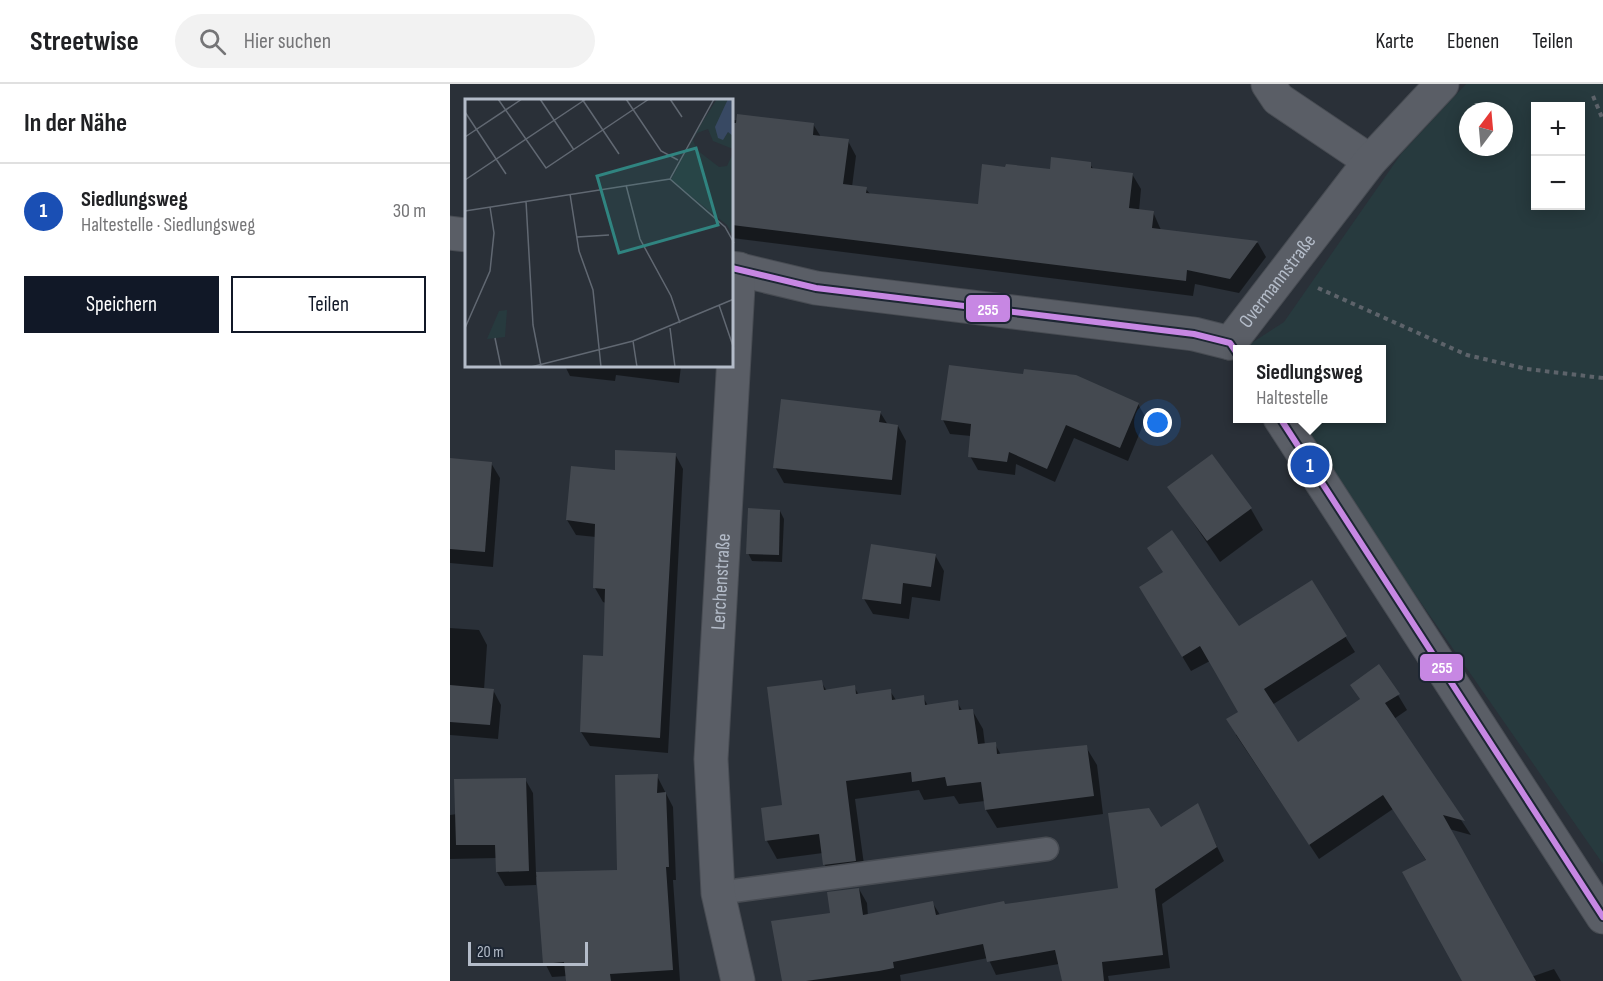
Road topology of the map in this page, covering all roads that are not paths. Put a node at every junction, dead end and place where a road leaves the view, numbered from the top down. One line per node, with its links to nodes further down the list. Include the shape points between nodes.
1 (1268, 84): 3 (street, via 1278,99)
2 (1442, 84): 3 (street, Overmannstraße)
3 (1370, 160): 8 (street, Overmannstraße, via 1288,267)
4 (450, 233): 5 (street)
5 (465, 235)
6 (735, 268): 7 (street, Lerchenstraße); 9 (street, Overmannstraße, via 816,288 1194,334)
7 (734, 288)
8 (1237, 345)
9 (1233, 349)
10 (730, 368): 13 (street, Lerchenstraße, via 711,759)
11 (1283, 423): 14 (street)
12 (1047, 849): 13 (lane)
13 (718, 893): 15 (street, Lerchenstraße)
14 (1603, 917)
15 (738, 981)

